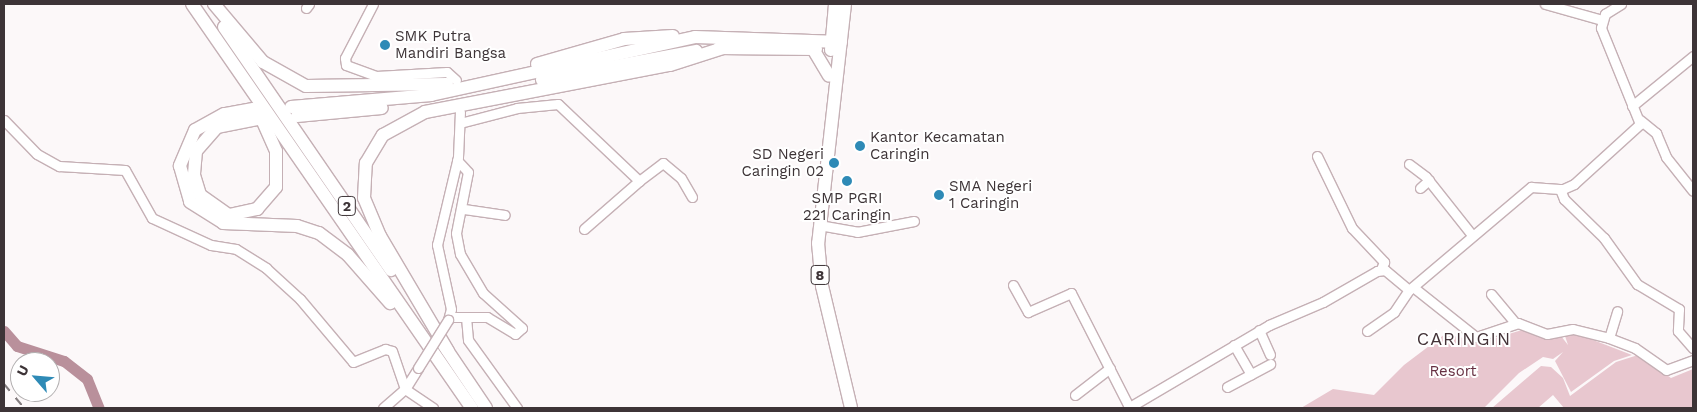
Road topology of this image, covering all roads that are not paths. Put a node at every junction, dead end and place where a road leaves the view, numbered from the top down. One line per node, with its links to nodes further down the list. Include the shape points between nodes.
1 (192, 4): 16 (highway, 2)
2 (209, 4): 53 (highway, 2)
3 (214, 4): 11 (highway, via 273,70 320,89 464,83 624,39)
4 (373, 4): 18 (street, via 344,58 346,65 376,76 446,72)
5 (835, 4): 9 (highway, 8)
6 (845, 4): 13 (highway, 8)
7 (1546, 4): 10 (street)
8 (1621, 4): 10 (street)
9 (833, 20): 12 (highway); 13 (highway, 8)
10 (1602, 20): 19 (street, via 1608,52)
11 (695, 38): 12 (highway); 14 (highway, via 431,95 294,111 431,103 626,61)
12 (812, 44): 13 (highway); 14 (highway); 17 (highway)
13 (836, 46): 17 (highway, 8); 24 (highway, 8)
14 (726, 47): 53 (highway, via 670,65 425,112 383,135 366,162 364,198 380,236)
15 (1693, 56): 19 (street)
16 (239, 73): 58 (highway, 2); 58 (highway, via 270,135 279,168 267,201 244,214 229,215 200,195 194,175 196,151 216,127 255,114 224,114 195,130 180,166 190,202 223,223 297,226 335,242)
17 (829, 76): 24 (highway, 8, via 825,113)
18 (456, 80)
19 (1632, 106): 22 (street)
20 (460, 112): 23 (street)
21 (4, 120): 62 (street, via 37,154 59,166 125,170 152,218 211,246 236,249 275,275 353,362 385,349 392,351)
22 (1640, 120): 31 (street, via 1634,131 1584,175); 32 (street, via 1656,133 1666,157)
23 (460, 123): 26 (street); 29 (street, via 517,108 558,104)
24 (829, 139): 37 (highway, 8)
25 (1317, 156): 40 (street, via 1350,224 1384,262)
26 (457, 160): 34 (street, via 468,168); 45 (street, via 437,245)
27 (1409, 164): 28 (street)
28 (1429, 180): 30 (street); 39 (street)
29 (639, 181): 33 (street, via 662,163 681,178); 38 (street)
30 (1420, 188)
31 (1560, 189): 39 (street, via 1531,187); 52 (street, via 1564,199 1604,238 1637,284 1679,309 1678,331)
32 (1693, 191)
33 (692, 197)
34 (464, 209): 35 (street); 46 (street, via 455,239 465,267 497,309 519,321 522,328 513,334 491,318)
35 (505, 215)
36 (914, 221): 37 (street, via 857,232)
37 (819, 225): 69 (highway, 8, via 822,286)
38 (584, 229)
39 (1472, 235): 42 (street)
40 (1381, 269): 42 (street); 49 (street)
41 (1012, 284): 59 (street, via 1028,312 1071,292)
42 (1411, 288): 47 (street, via 1476,337); 48 (street, via 1394,312)
43 (1491, 294): 47 (street)
44 (1617, 311): 50 (street)
45 (449, 318): 46 (street); 62 (street, bridge)
46 (466, 318): 68 (street, via 468,340)
47 (1514, 323): 50 (street, via 1548,334 1573,329)
48 (1367, 331)
49 (1258, 335): 51 (street); 54 (street)
50 (1609, 338): 55 (street, via 1635,348 1666,370)
51 (1236, 347): 56 (street); 60 (street); 70 (street)
52 (1693, 348)
53 (448, 351): 67 (highway, 2)
54 (1270, 355)
55 (1693, 360)
56 (1214, 362)
57 (1270, 364): 60 (street)
58 (442, 365): 66 (highway, 2)
59 (1110, 368): 63 (street); 70 (street)
60 (1251, 375): 61 (street)
61 (1227, 388)
62 (405, 389): 64 (street); 65 (street)
63 (1075, 395)
64 (384, 408)
65 (433, 408)
66 (472, 408)
67 (486, 408)
68 (517, 408)
69 (851, 408)
70 (1128, 408)

